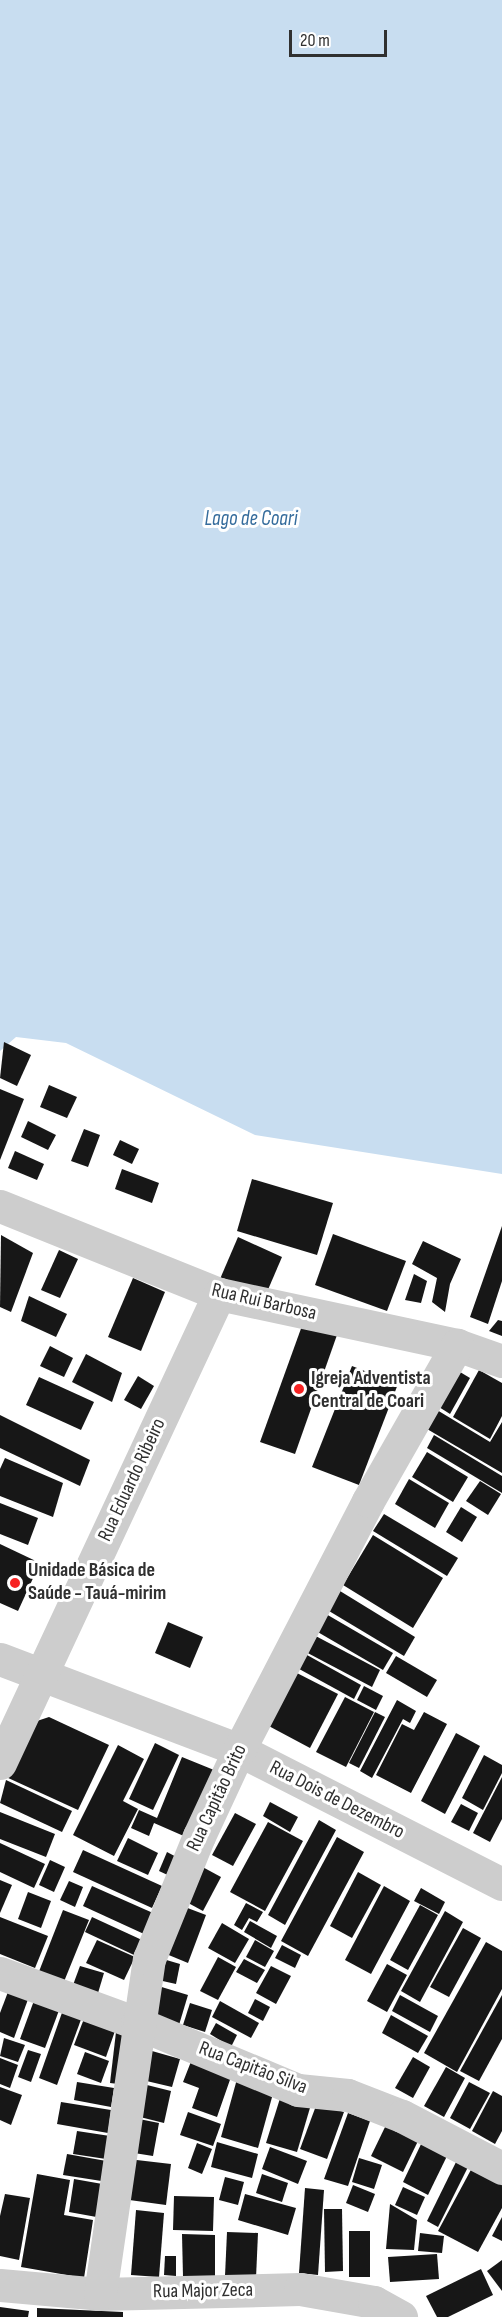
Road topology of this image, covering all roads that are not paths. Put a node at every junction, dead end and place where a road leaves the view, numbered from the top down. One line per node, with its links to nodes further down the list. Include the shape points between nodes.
1 (0, 1206): 2 (street, Rua Rui Barbosa)
2 (219, 1294): 3 (street, Rua Rui Barbosa); 6 (street, Rua Eduardo Ribeiro)
3 (457, 1345): 4 (street, Rua Rui Barbosa); 7 (street, Rua Capitão Brito, via 368,1501)
4 (502, 1361)
5 (0, 1659): 6 (street, Rua Dois de Dezembro)
6 (40, 1677): 7 (street, Rua Dois de Dezembro); 8 (street, Rua Eduardo Ribeiro)
7 (239, 1750): 9 (street, Rua Dois de Dezembro); 11 (street, Rua Capitão Brito, via 149,1959)
8 (0, 1763)
9 (502, 1884)
10 (0, 1973): 11 (street, Rua Capitão Silva)
11 (137, 2023): 12 (street, Rua Capitão Silva, via 298,2090 348,2095 402,2116); 14 (street, Rua Capitão Brito)
12 (502, 2168)
13 (0, 2285): 14 (street, Rua Major Zeca)
14 (100, 2294): 15 (street, Rua Major Zeca, via 300,2289 374,2302)
15 (401, 2317)

